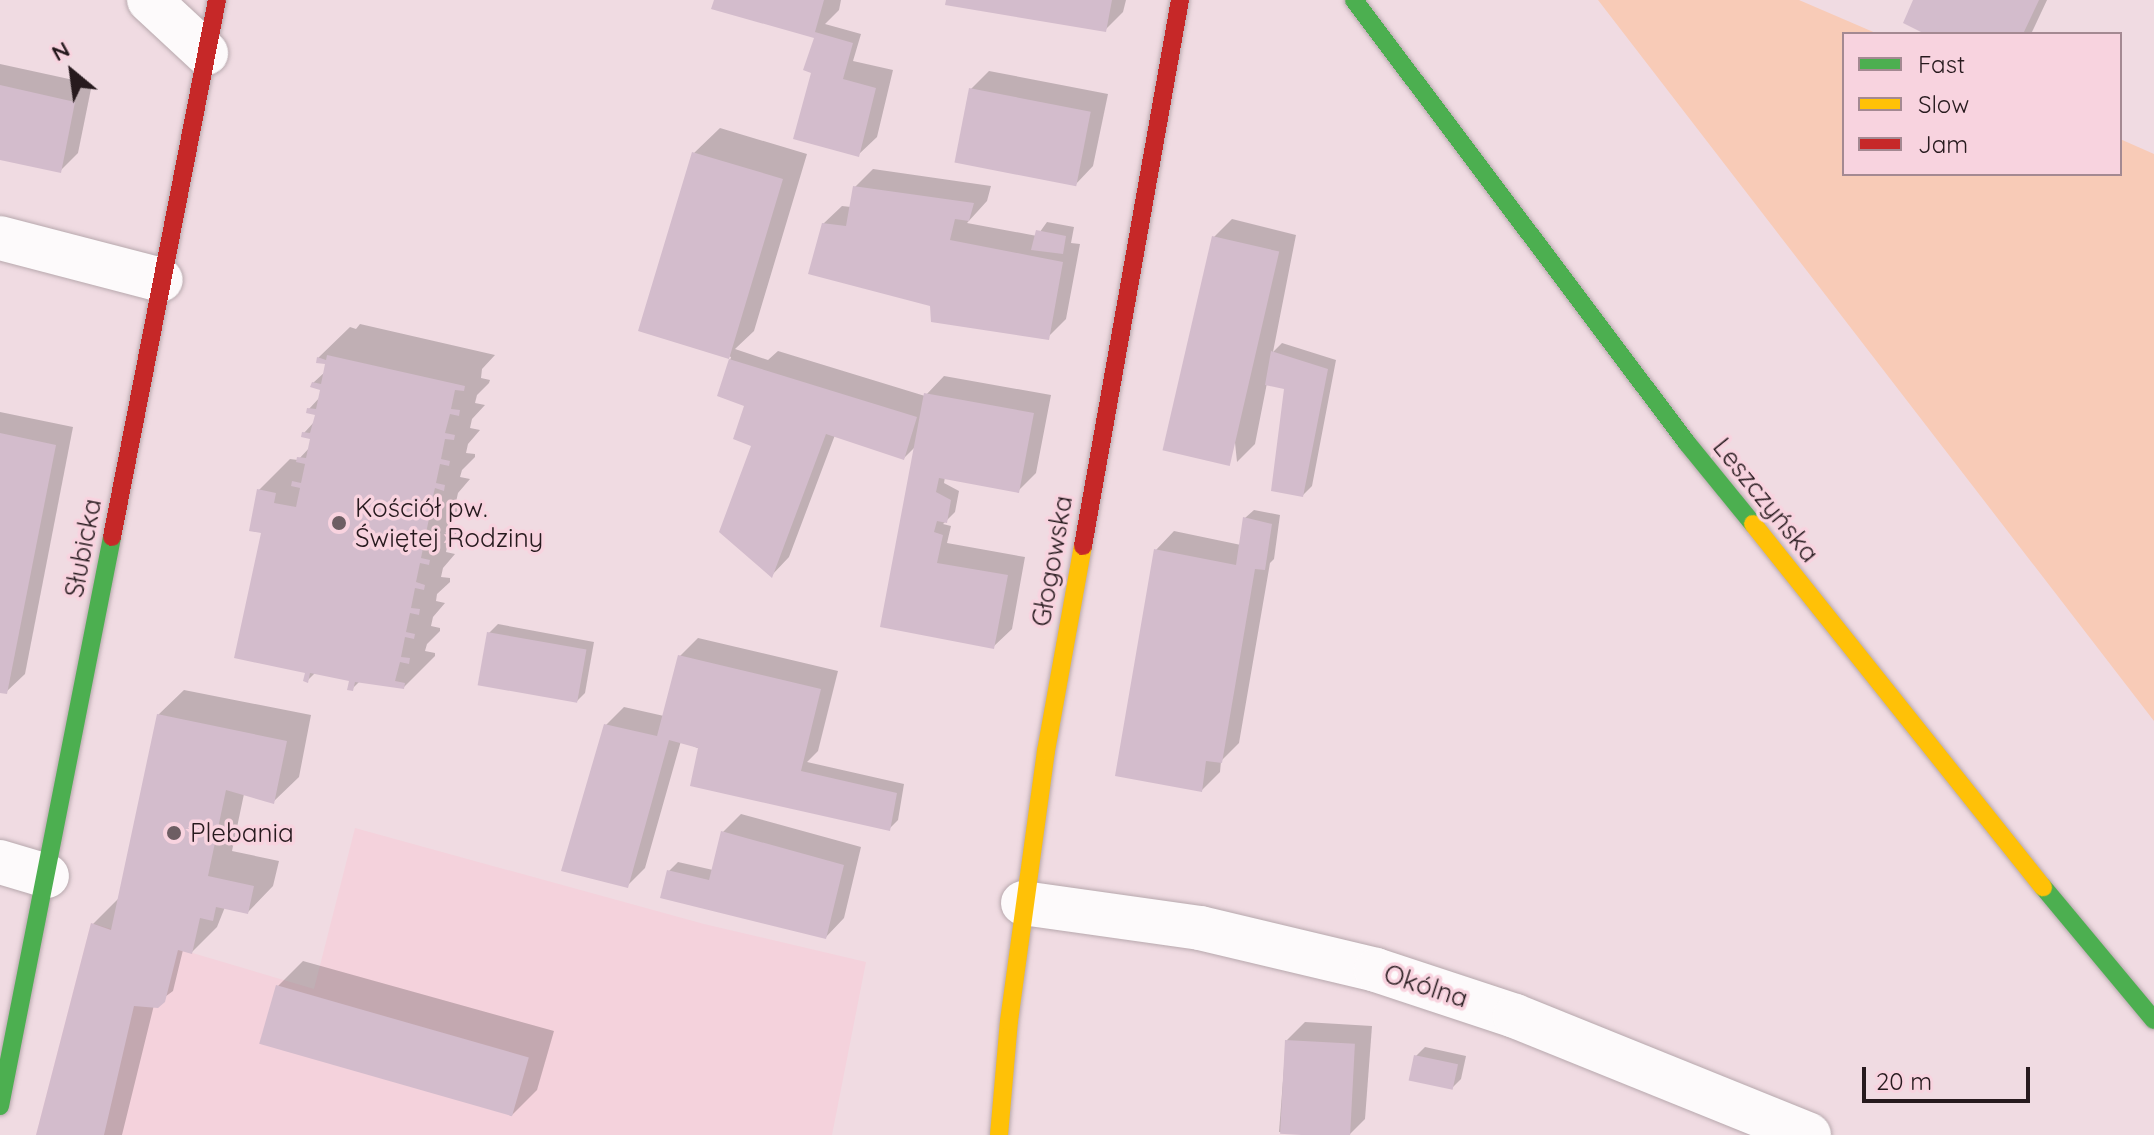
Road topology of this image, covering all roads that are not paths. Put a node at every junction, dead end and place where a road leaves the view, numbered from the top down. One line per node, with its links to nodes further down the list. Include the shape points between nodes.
1 (149, 0): 5 (street)
2 (217, 0): 5 (street, Słubicka)
3 (1180, 0): 10 (street, Głogowska, via 1067,626)
4 (1354, 0): 11 (street, Leszczyńska, via 1687,443)
5 (206, 53): 7 (street, Słubicka)
6 (0, 238): 7 (street)
7 (161, 280): 9 (street, Słubicka)
8 (0, 862): 9 (street)
9 (47, 876): 12 (street, Słubicka)
10 (1023, 903): 13 (street, Głogowska); 14 (street, Okólna, via 1200,928 1376,970 1515,1016)
11 (2154, 1020)
12 (0, 1106)
13 (999, 1135)
14 (1809, 1135)

